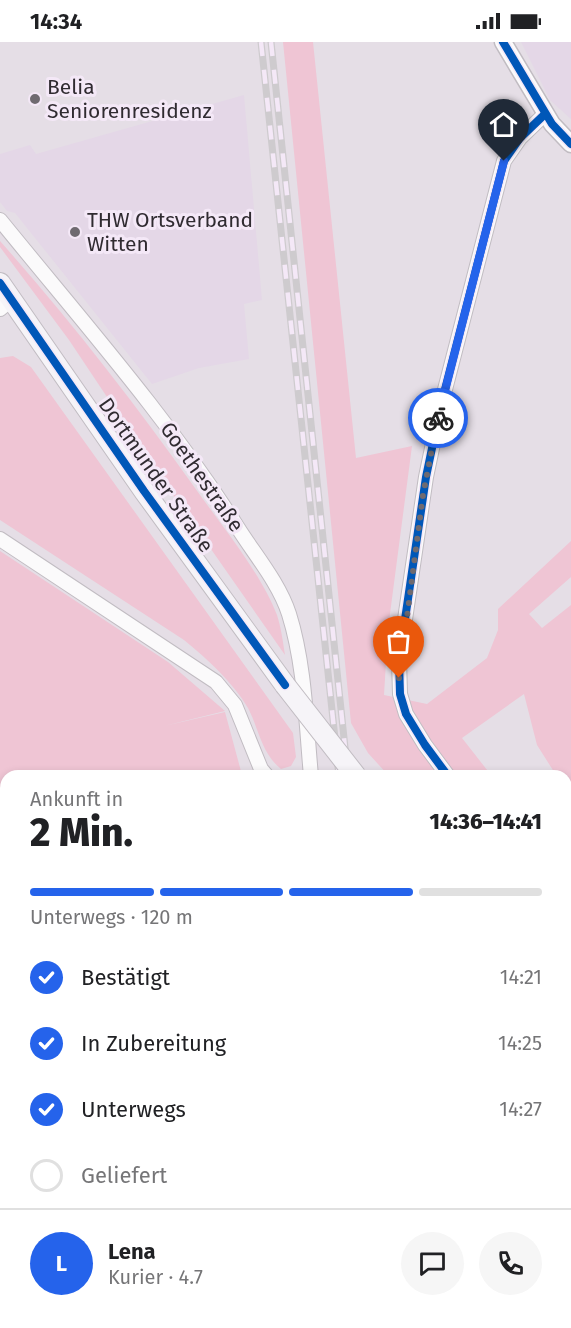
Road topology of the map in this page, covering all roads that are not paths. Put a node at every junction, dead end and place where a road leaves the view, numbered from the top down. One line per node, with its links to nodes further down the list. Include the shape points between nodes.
1 (503, 42): 2 (street)
2 (545, 114): 3 (street); 10 (street, via 520,138 504,161 441,405 413,560 399,660 400,694 411,723)
3 (571, 144)
4 (0, 220): 8 (street, Goethestraße, via 148,400 218,496 279,593 289,614 299,661)
5 (4, 297): 9 (main road, Dortmunder Straße, bridge, via 285,685)
6 (0, 539): 7 (street, via 216,682 235,705)
7 (262, 770)
8 (311, 770)
9 (351, 770)
10 (444, 770)

